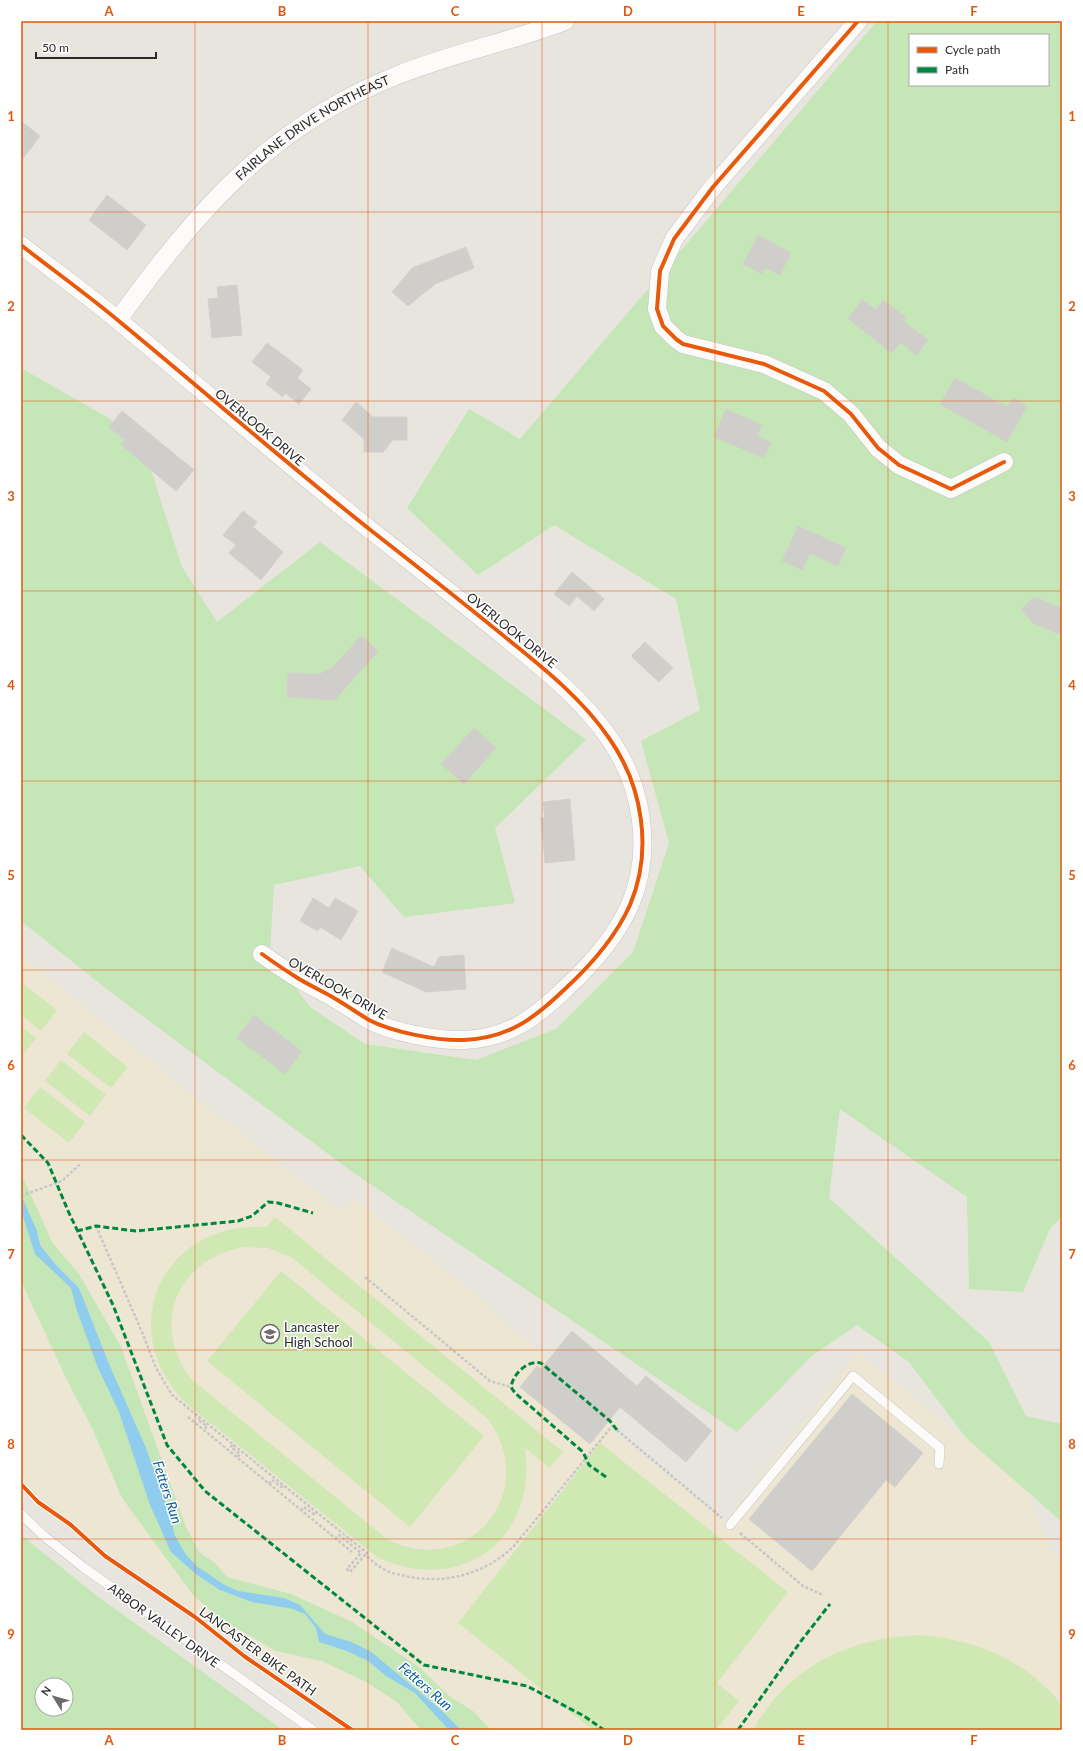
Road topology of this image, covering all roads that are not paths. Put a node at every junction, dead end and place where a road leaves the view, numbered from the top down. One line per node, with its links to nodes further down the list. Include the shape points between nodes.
1 (565, 21): 4 (street, FAIRLANE DRIVE NORTHEAST, via 398,74 364,89 303,123 265,152 206,208)
2 (858, 21): 5 (street, via 709,193 674,239 660,272 657,300 660,318 668,332 683,344 764,364 824,390 851,414 878,448 899,465 951,489)
3 (21, 245): 4 (street, OVERLOOK DRIVE)
4 (118, 320): 6 (street, OVERLOOK DRIVE, via 317,487 552,676 586,709 613,743 628,770 640,813 642,856 630,904 619,924 592,962 542,1011 524,1024 502,1034 481,1039 459,1040 392,1029 370,1020)
5 (1004, 462)
6 (262, 954)
7 (939, 1464): 9 (lane, via 940,1448 853,1376)
8 (21, 1514): 10 (lane, ARBOR VALLEY DRIVE, via 44,1536 83,1566)
9 (730, 1525)
10 (313, 1730)

